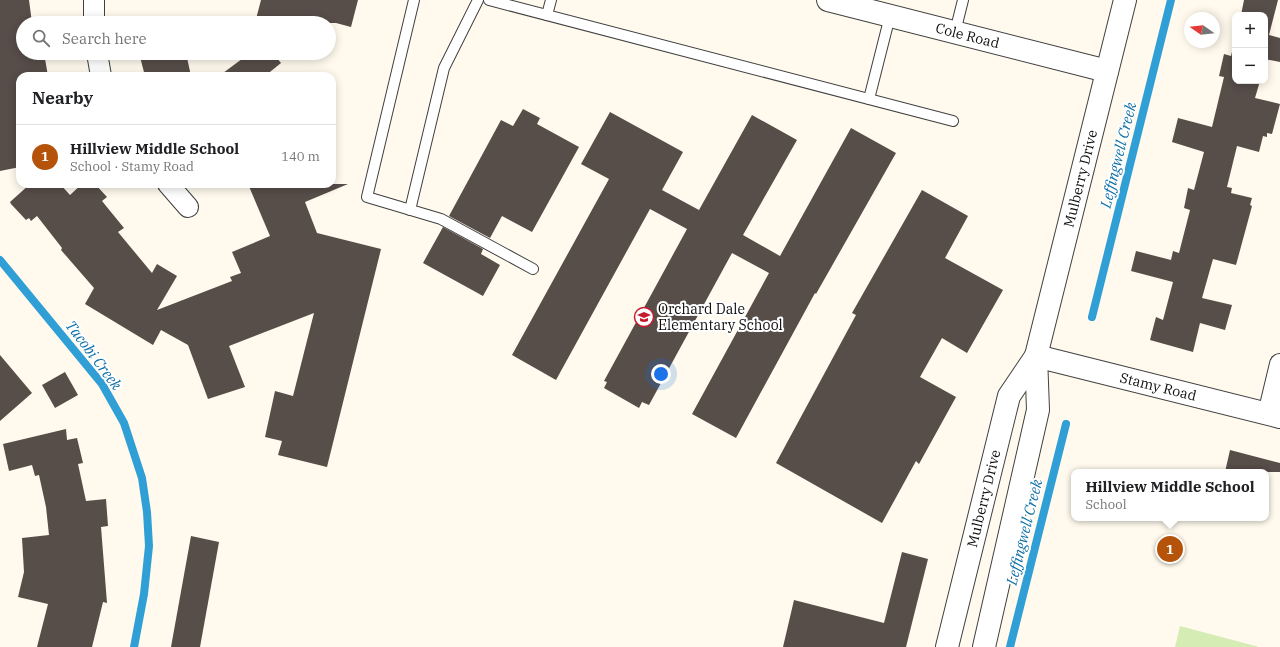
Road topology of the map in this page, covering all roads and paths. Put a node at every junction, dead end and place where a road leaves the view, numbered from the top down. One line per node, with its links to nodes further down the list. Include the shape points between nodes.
1 (94, 0): 10 (street)
2 (414, 0): 20 (lane, via 367,197)
3 (478, 0): 20 (lane, via 444,68)
4 (488, 0): 9 (lane)
5 (551, 0): 9 (lane)
6 (828, 0): 11 (street, Cole Road)
7 (963, 0): 12 (lane)
8 (1125, 0): 14 (street, Mulberry Drive)
9 (547, 15): 16 (lane)
10 (94, 16)
11 (890, 16): 12 (street, Cole Road); 16 (lane)
12 (955, 32): 14 (street, Cole Road)
13 (98, 60): 15 (street)
14 (1107, 71): 22 (street, Mulberry Drive)
15 (100, 72)
16 (868, 99): 17 (lane)
17 (953, 121)
18 (171, 188): 19 (street)
19 (188, 207)
20 (410, 210): 21 (lane, via 441,219)
21 (533, 268)
22 (1036, 356): 24 (street, Stamy Road); 25 (street, Mulberry Drive, via 1009,396); 26 (street, Mulberry Drive, via 1038,410)
23 (1280, 364): 24 (street)
24 (1274, 416)
25 (947, 647)
26 (984, 647)

